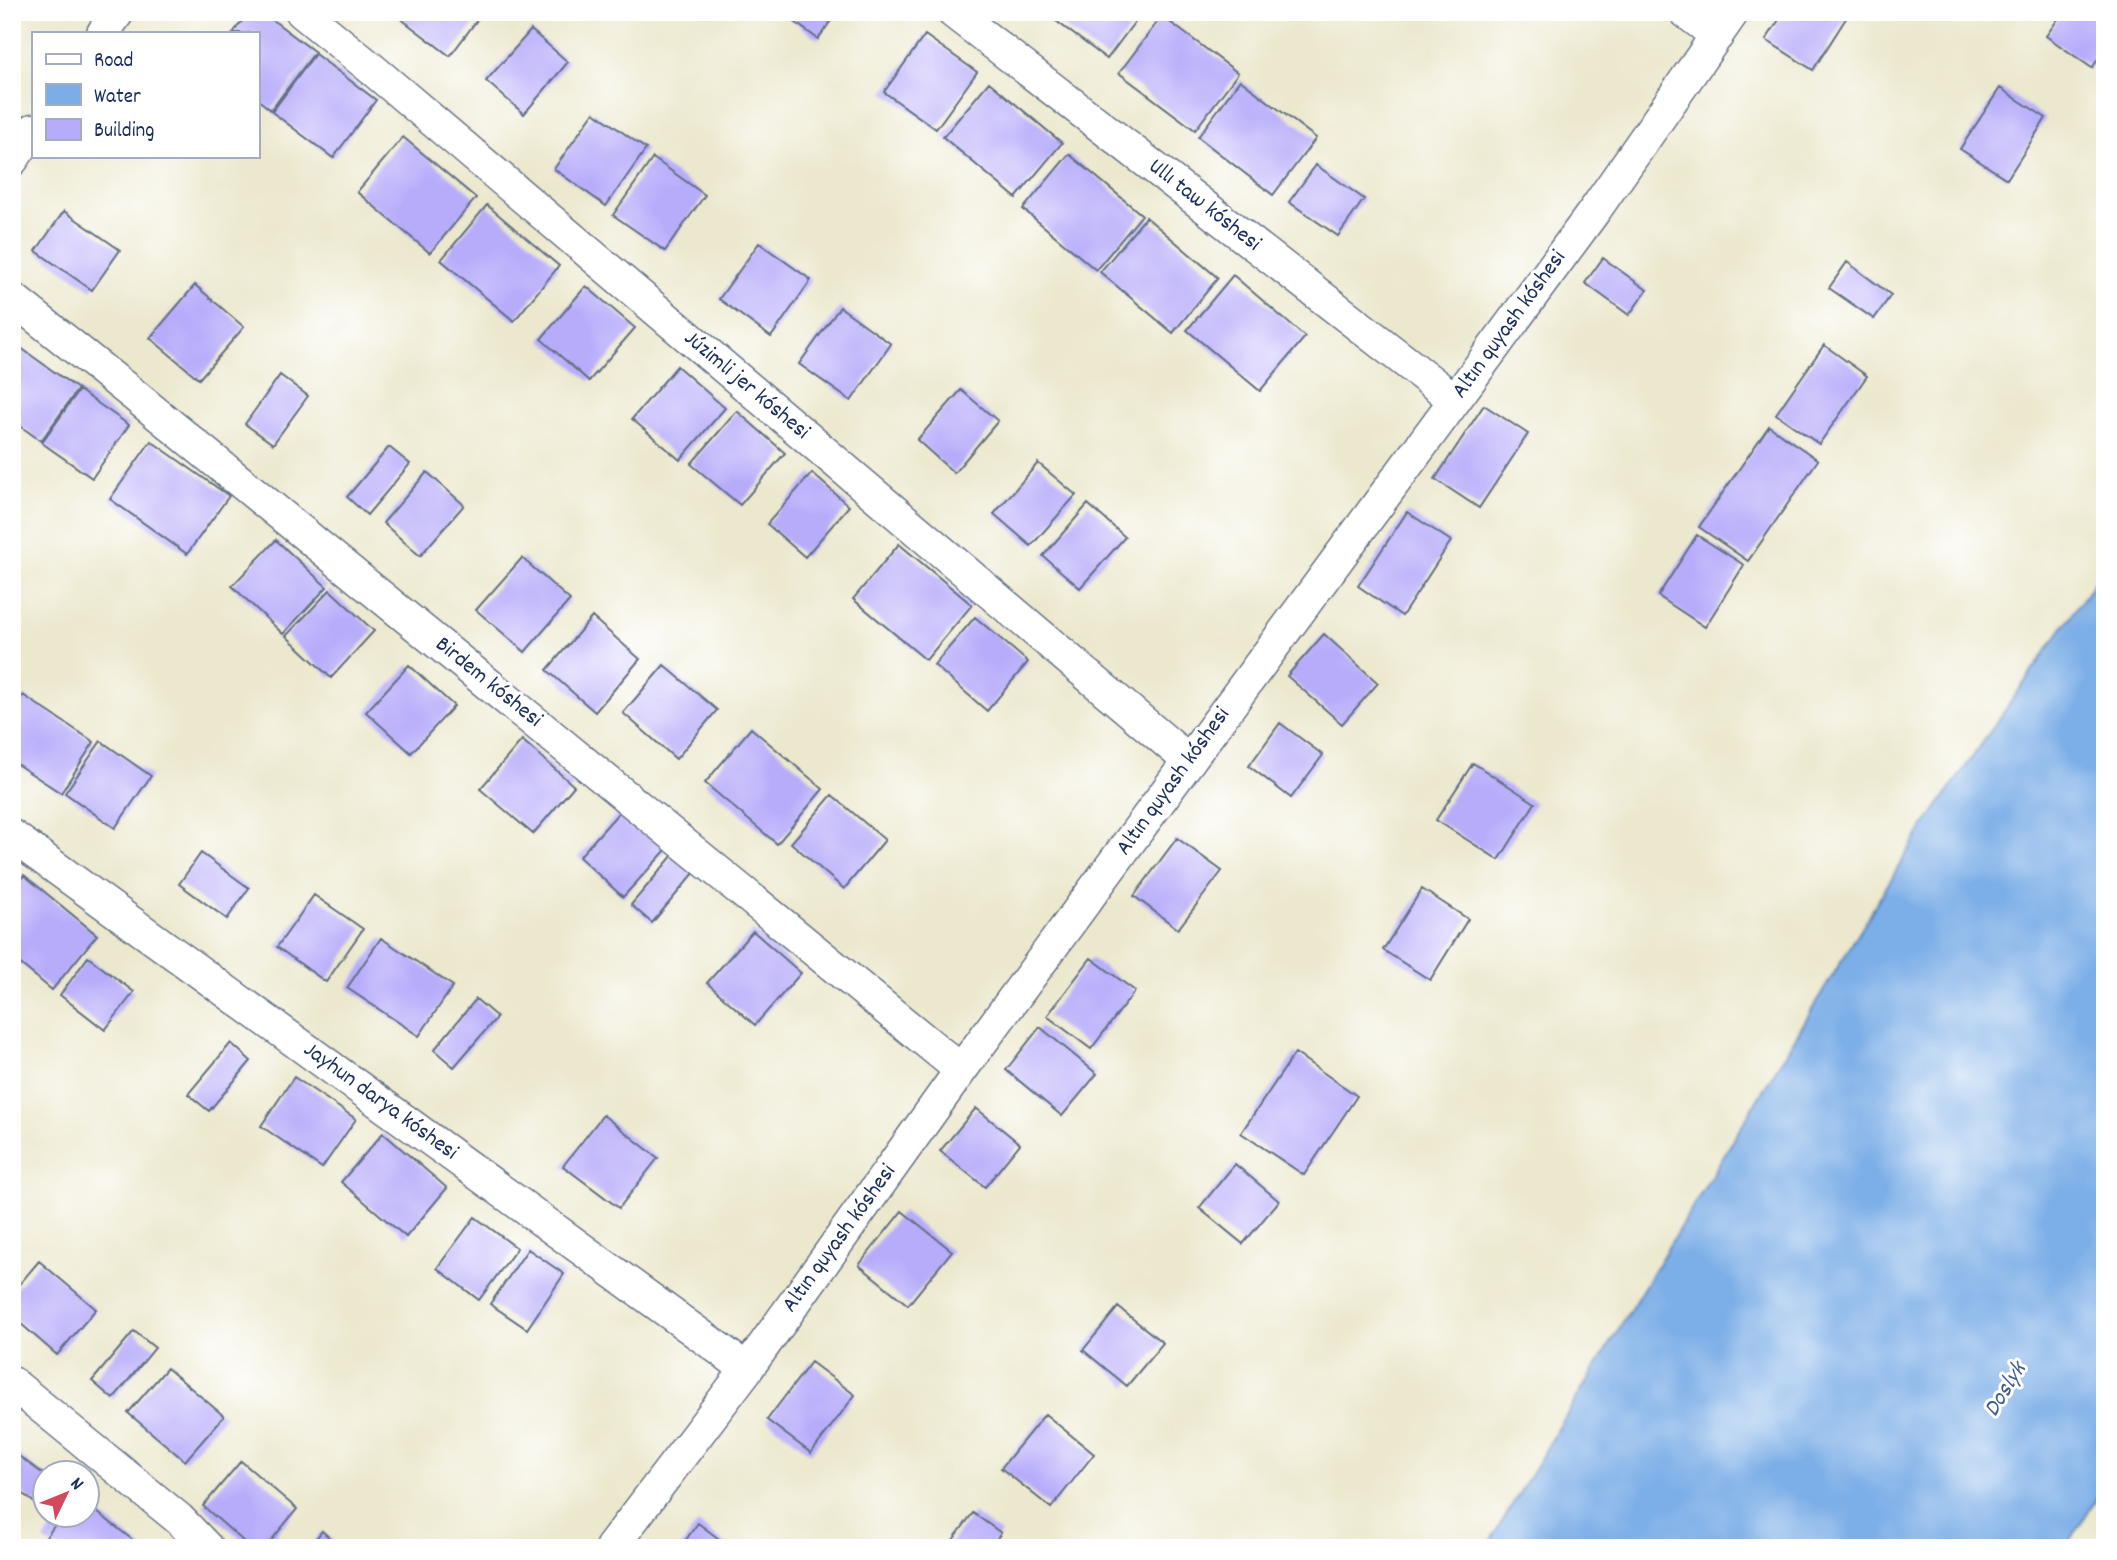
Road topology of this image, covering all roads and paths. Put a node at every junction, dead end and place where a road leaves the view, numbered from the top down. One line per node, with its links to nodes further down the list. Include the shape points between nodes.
1 (118, 12): 6 (street)
2 (302, 12): 11 (street, Júzimli jer kóshesi)
3 (953, 12): 10 (street, Ullı taw kóshesi)
4 (1686, 12): 5 (street)
5 (1725, 24): 10 (street, Altın quyash kóshesi)
6 (104, 32)
7 (32, 131): 8 (street)
8 (12, 160)
9 (12, 298): 13 (street, Birdem kóshesi)
10 (1455, 400): 11 (street, Altın quyash kóshesi)
11 (1189, 761): 13 (street, Altın quyash kóshesi)
12 (12, 836): 14 (street, Jayhun darya kóshesi)
13 (961, 1070): 14 (street, Altın quyash kóshesi)
14 (747, 1369): 17 (street, Altın quyash kóshesi)
15 (12, 1383): 16 (street, via 179,1519)
16 (207, 1548)
17 (611, 1548)

